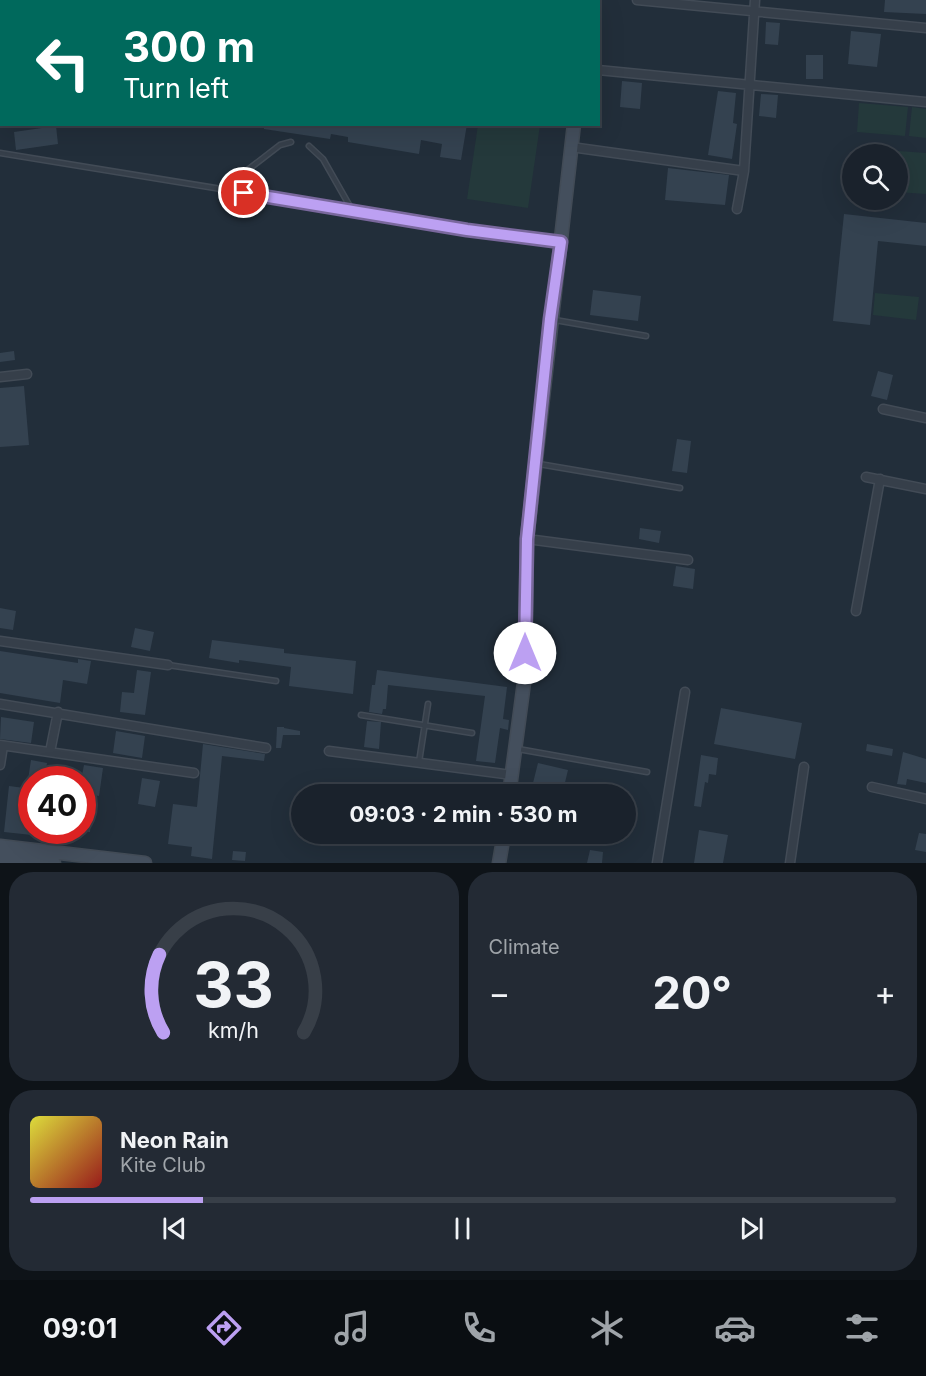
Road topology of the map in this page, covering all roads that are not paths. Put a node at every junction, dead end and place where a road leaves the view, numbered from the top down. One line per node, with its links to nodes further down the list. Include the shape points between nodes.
1 (637, 0): 3 (street)
2 (754, 0): 3 (street)
3 (754, 10): 4 (street); 6 (street)
4 (926, 28)
5 (600, 70): 6 (street)
6 (749, 84): 7 (street); 13 (street)
7 (926, 102)
8 (574, 126): 11 (street)
9 (291, 142): 14 (lane, via 280,145)
10 (309, 146): 16 (lane, via 323,159)
11 (571, 147): 13 (street); 17 (street)
12 (0, 153): 14 (lane)
13 (744, 171): 15 (street)
14 (223, 190): 16 (lane)
15 (737, 209)
16 (353, 210): 17 (lane)
17 (561, 242): 18 (street)
18 (550, 319): 19 (lane); 24 (street)
19 (645, 336)
20 (27, 374): 21 (street)
21 (0, 377)
22 (883, 409): 23 (street)
23 (926, 418)
24 (535, 463): 27 (lane); 29 (street)
25 (867, 477): 26 (street)
26 (880, 479): 28 (street); 31 (street)
27 (680, 488)
28 (926, 489)
29 (527, 539): 30 (street); 44 (street, via 525,674)
30 (687, 560)
31 (856, 611)
32 (0, 641): 33 (street)
33 (168, 665): 34 (lane)
34 (276, 681)
35 (685, 692): 62 (street)
36 (0, 704): 38 (street)
37 (428, 704): 40 (lane)
38 (58, 712): 43 (street); 46 (street)
39 (361, 715): 40 (lane)
40 (424, 725): 41 (lane); 47 (lane)
41 (472, 733)
42 (2, 746): 46 (street); 48 (street)
43 (267, 748)
44 (517, 749): 50 (lane); 52 (street)
45 (328, 751): 47 (street)
46 (50, 753): 51 (street)
47 (419, 762): 52 (street)
48 (0, 765)
49 (804, 767): 63 (street)
50 (647, 772)
51 (194, 773)
52 (512, 775): 53 (street)
53 (511, 784)
54 (872, 787): 55 (street)
55 (926, 799)
56 (502, 844): 61 (street)
57 (0, 846): 60 (street)
58 (0, 857): 59 (street)
59 (54, 863)
60 (145, 863)
61 (499, 863)
62 (657, 863)
63 (790, 863)

